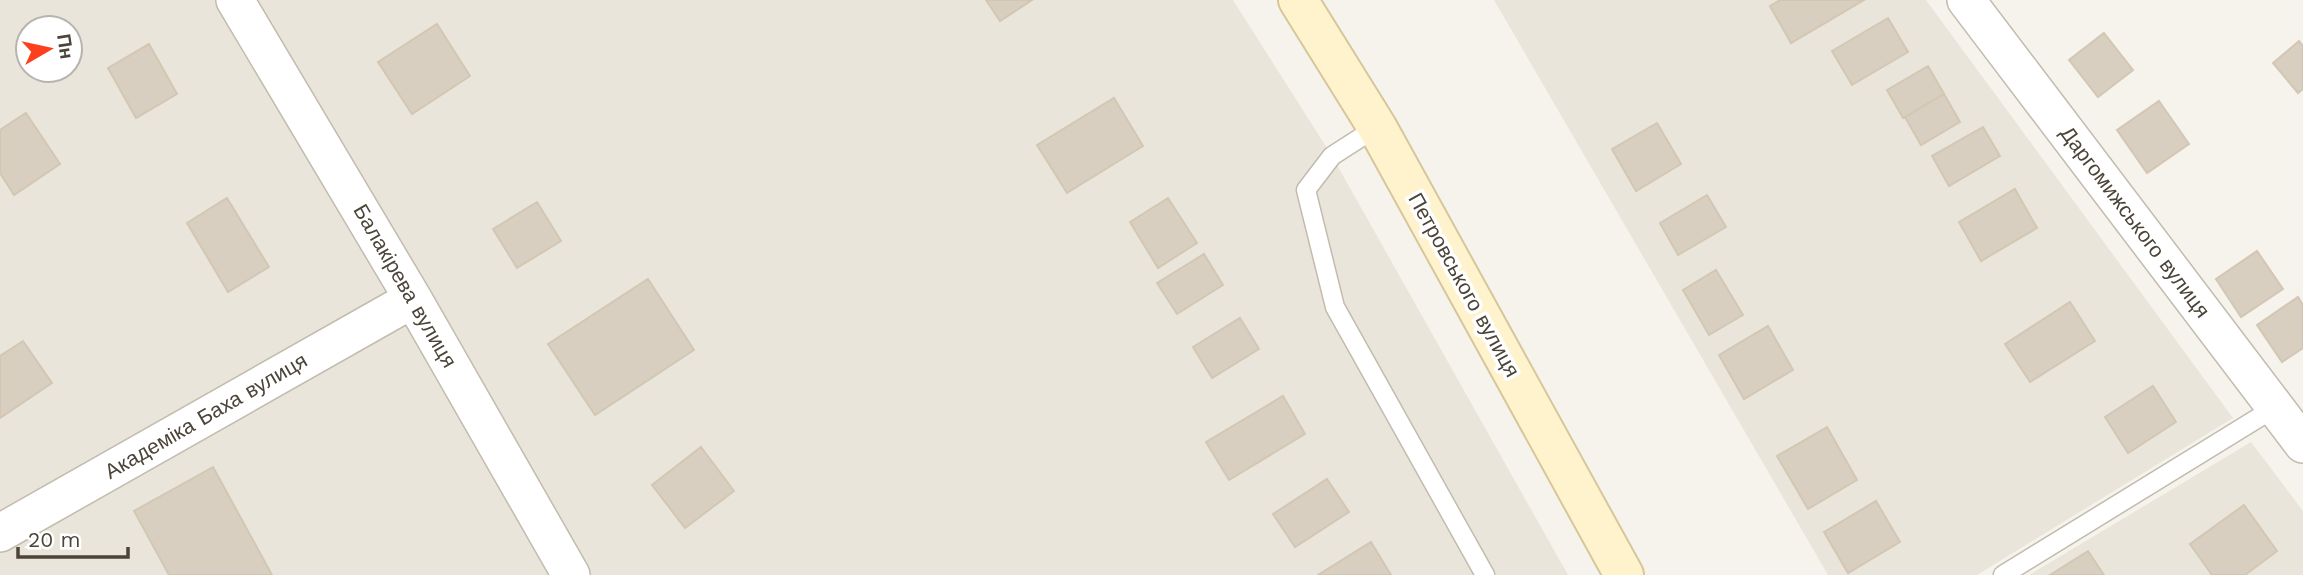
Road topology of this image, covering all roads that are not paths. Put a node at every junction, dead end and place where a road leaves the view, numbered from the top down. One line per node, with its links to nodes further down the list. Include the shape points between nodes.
1 (234, 0): 5 (street, Балакірева вулиця)
2 (1298, 0): 4 (main road, Петровського вулиця)
3 (1966, 0): 6 (street, Даргомижського вулиця)
4 (1377, 127): 10 (lane, via 1332,156 1306,190 1335,307); 11 (main road, Петровського вулиця)
5 (413, 299): 8 (street, Академіка Баха вулиця); 9 (street, Балакірева вулиця)
6 (2276, 407): 7 (street, Даргомижського вулиця); 12 (lane)
7 (2303, 444)
8 (0, 533)
9 (571, 575)
10 (1485, 575)
11 (1624, 575)
12 (2003, 575)

